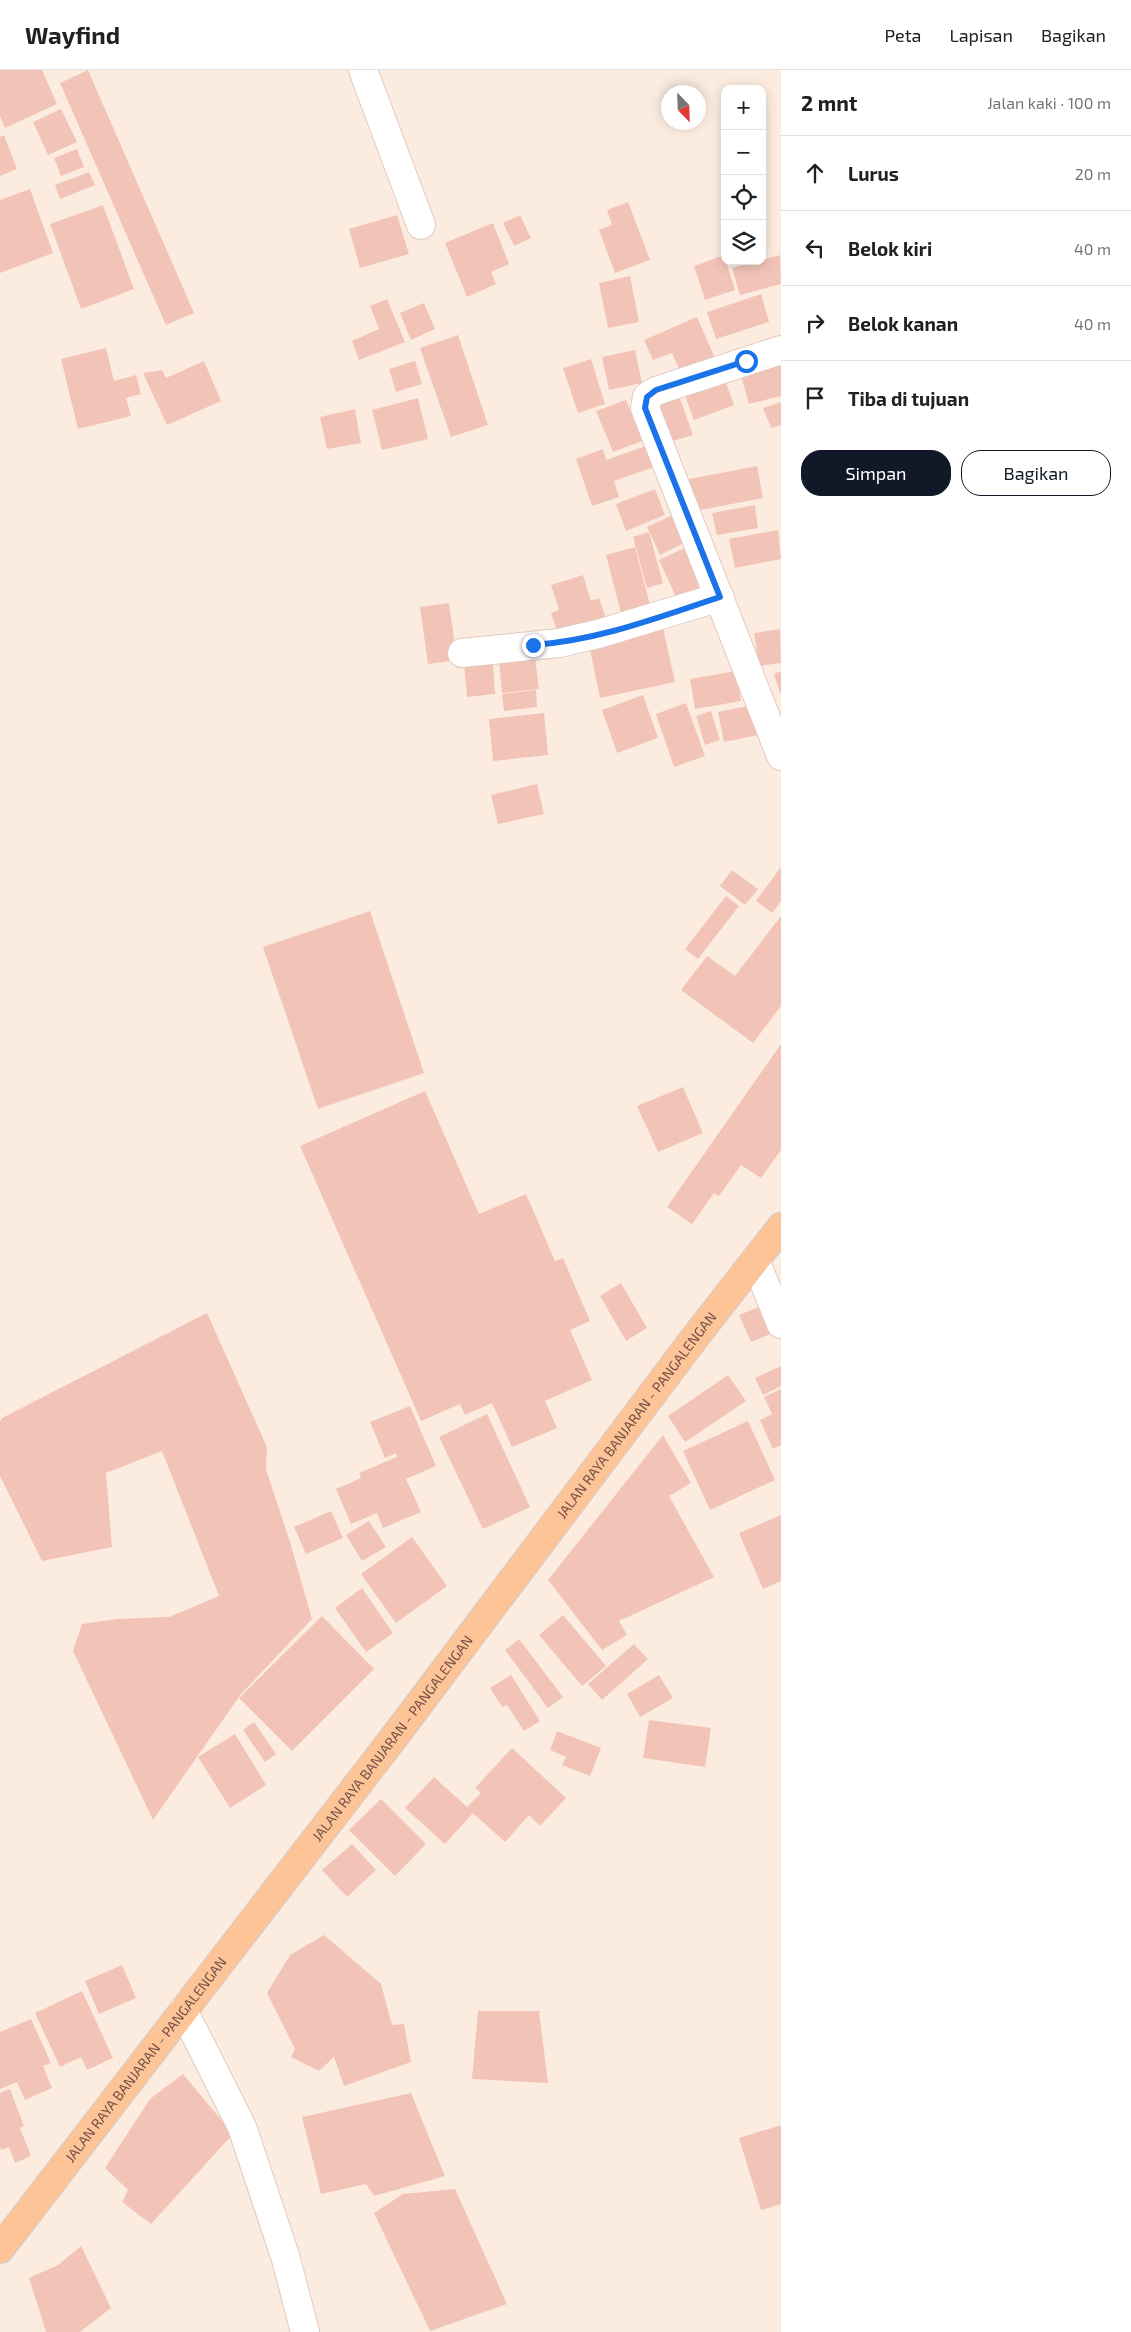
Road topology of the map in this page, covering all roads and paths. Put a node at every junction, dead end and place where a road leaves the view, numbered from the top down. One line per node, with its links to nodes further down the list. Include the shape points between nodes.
1 (362, 70): 2 (street)
2 (421, 225)
3 (781, 350): 4 (street, via 656,390 647,397 645,408)
4 (720, 597): 5 (street, via 560,643); 6 (street)
5 (462, 653)
6 (781, 756)
7 (781, 1227): 8 (main road, JALAN RAYA BANJARAN - PANGALENGAN)
8 (755, 1260): 9 (street); 10 (main road, JALAN RAYA BANJARAN - PANGALENGAN)
9 (781, 1324)
10 (183, 2010): 11 (main road, JALAN RAYA BANJARAN - PANGALENGAN); 12 (street, via 242,2127 286,2259)
11 (0, 2248)
12 (305, 2332)

